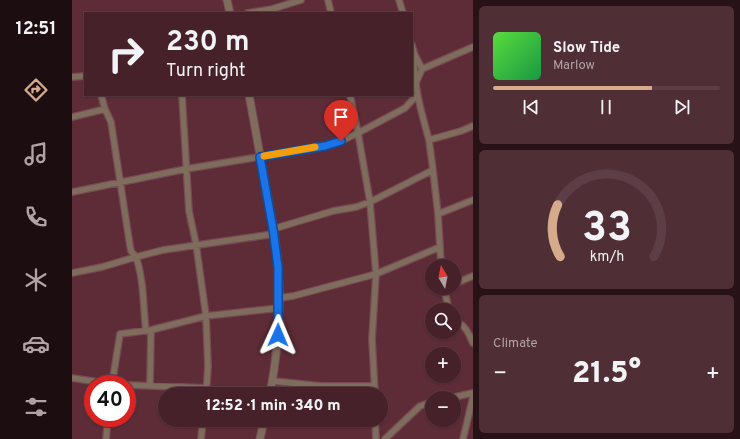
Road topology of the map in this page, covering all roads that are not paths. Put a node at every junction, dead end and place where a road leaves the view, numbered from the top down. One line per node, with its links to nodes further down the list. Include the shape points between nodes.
1 (227, 0): 5 (street)
2 (301, 0): 6 (street)
3 (328, 0): 7 (street)
4 (400, 0): 8 (street)
5 (230, 12)
6 (254, 12)
7 (331, 12)
8 (403, 12)
9 (473, 47): 12 (street)
10 (413, 49): 11 (street)
11 (414, 53): 12 (street); 15 (street)
12 (422, 69): 15 (street)
13 (84, 76): 14 (street)
14 (72, 77)
15 (416, 83): 16 (street)
16 (417, 95): 24 (street, via 405,108); 25 (street)
17 (101, 96): 21 (street)
18 (182, 96): 27 (street)
19 (249, 96): 26 (street)
20 (350, 96): 24 (street)
21 (105, 109): 22 (street); 29 (street, via 111,122)
22 (72, 117)
23 (473, 126): 25 (street)
24 (358, 133): 26 (street, via 325,146); 32 (street)
25 (428, 140): 28 (street)
26 (260, 157): 27 (street); 34 (street)
27 (186, 169): 29 (street); 35 (street, via 189,211)
28 (433, 170): 32 (street); 33 (street)
29 (121, 183): 30 (street); 37 (street, via 131,251)
30 (72, 192)
31 (473, 200): 33 (street)
32 (370, 202): 34 (street); 40 (street)
33 (438, 214): 36 (street)
34 (274, 231): 35 (street); 43 (street)
35 (196, 244): 37 (street); 45 (street)
36 (440, 247): 38 (street); 40 (street)
37 (136, 257): 39 (street); 47 (street)
38 (441, 259)
39 (72, 273)
40 (376, 274): 43 (street); 55 (street, via 372,339)
41 (473, 276): 42 (street)
42 (461, 281)
43 (279, 298): 44 (street)
44 (279, 308): 45 (street); 52 (street)
45 (206, 316): 47 (street); 57 (street)
46 (461, 325): 48 (street)
47 (149, 330): 49 (street, via 120,334); 54 (street)
48 (473, 343)
49 (113, 375)
50 (72, 378): 51 (street)
51 (84, 380)
52 (273, 381): 55 (street, via 321,386); 58 (street)
53 (136, 385): 54 (street)
54 (150, 386): 56 (street)
55 (374, 386)
56 (161, 387)
57 (207, 387)
58 (272, 387)
59 (473, 393): 60 (street)
60 (461, 396)
61 (473, 397): 72 (street)
62 (425, 404): 71 (street, via 420,406)
63 (107, 427): 67 (street)
64 (202, 427): 68 (street)
65 (263, 427): 69 (street)
66 (375, 427): 70 (street)
67 (106, 439)
68 (201, 439)
69 (260, 439)
70 (376, 439)
71 (385, 439)
72 (463, 439)

